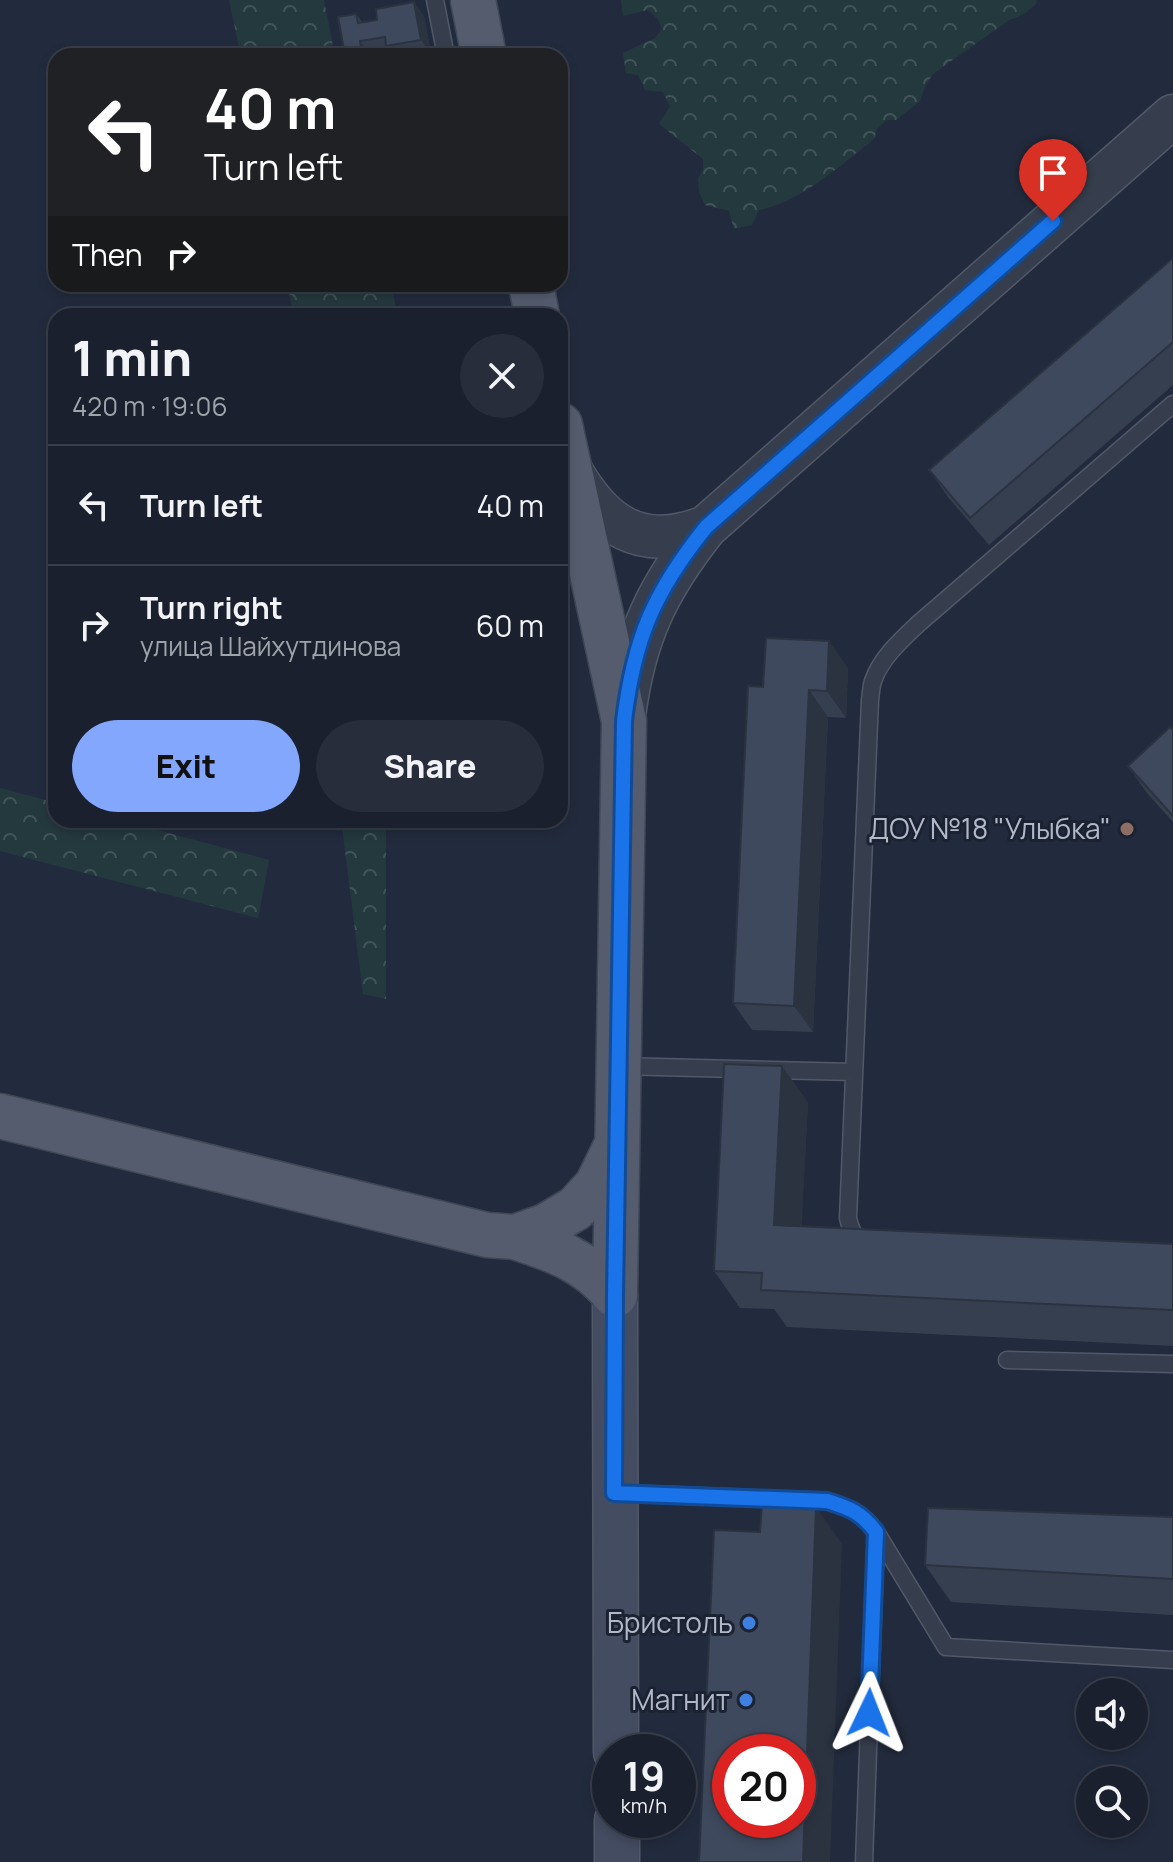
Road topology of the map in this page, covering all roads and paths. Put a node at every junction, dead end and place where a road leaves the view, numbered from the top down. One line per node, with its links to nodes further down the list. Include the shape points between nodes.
1 (435, 0): 3 (lane)
2 (473, 0): 4 (main road)
3 (444, 48)
4 (482, 48)
5 (1173, 116): 9 (street)
6 (1173, 404): 12 (lane, via 918,624 873,680)
7 (568, 462): 8 (main road)
8 (569, 467): 9 (street, via 596,506 626,530 660,537); 10 (main road)
9 (706, 527): 10 (street, via 677,564 646,623 631,671)
10 (624, 721): 11 (main road)
11 (619, 1066): 12 (lane); 14 (main road)
12 (854, 1072): 16 (lane, via 848,1218 855,1236)
13 (0, 1116): 15 (main road, via 487,1235)
14 (618, 1142): 15 (main road, via 597,1185 576,1208); 17 (main road)
15 (515, 1237): 17 (main road, via 584,1266)
16 (872, 1245)
17 (615, 1295): 20 (main road)
18 (1007, 1360): 19 (lane)
19 (1173, 1364)
20 (614, 1493): 21 (lane, via 827,1501 866,1518); 23 (main road)
21 (876, 1532): 22 (lane, via 946,1647); 26 (lane)
22 (1173, 1660)
23 (616, 1734)
24 (617, 1838): 25 (main road)
25 (617, 1862)
26 (864, 1862)

